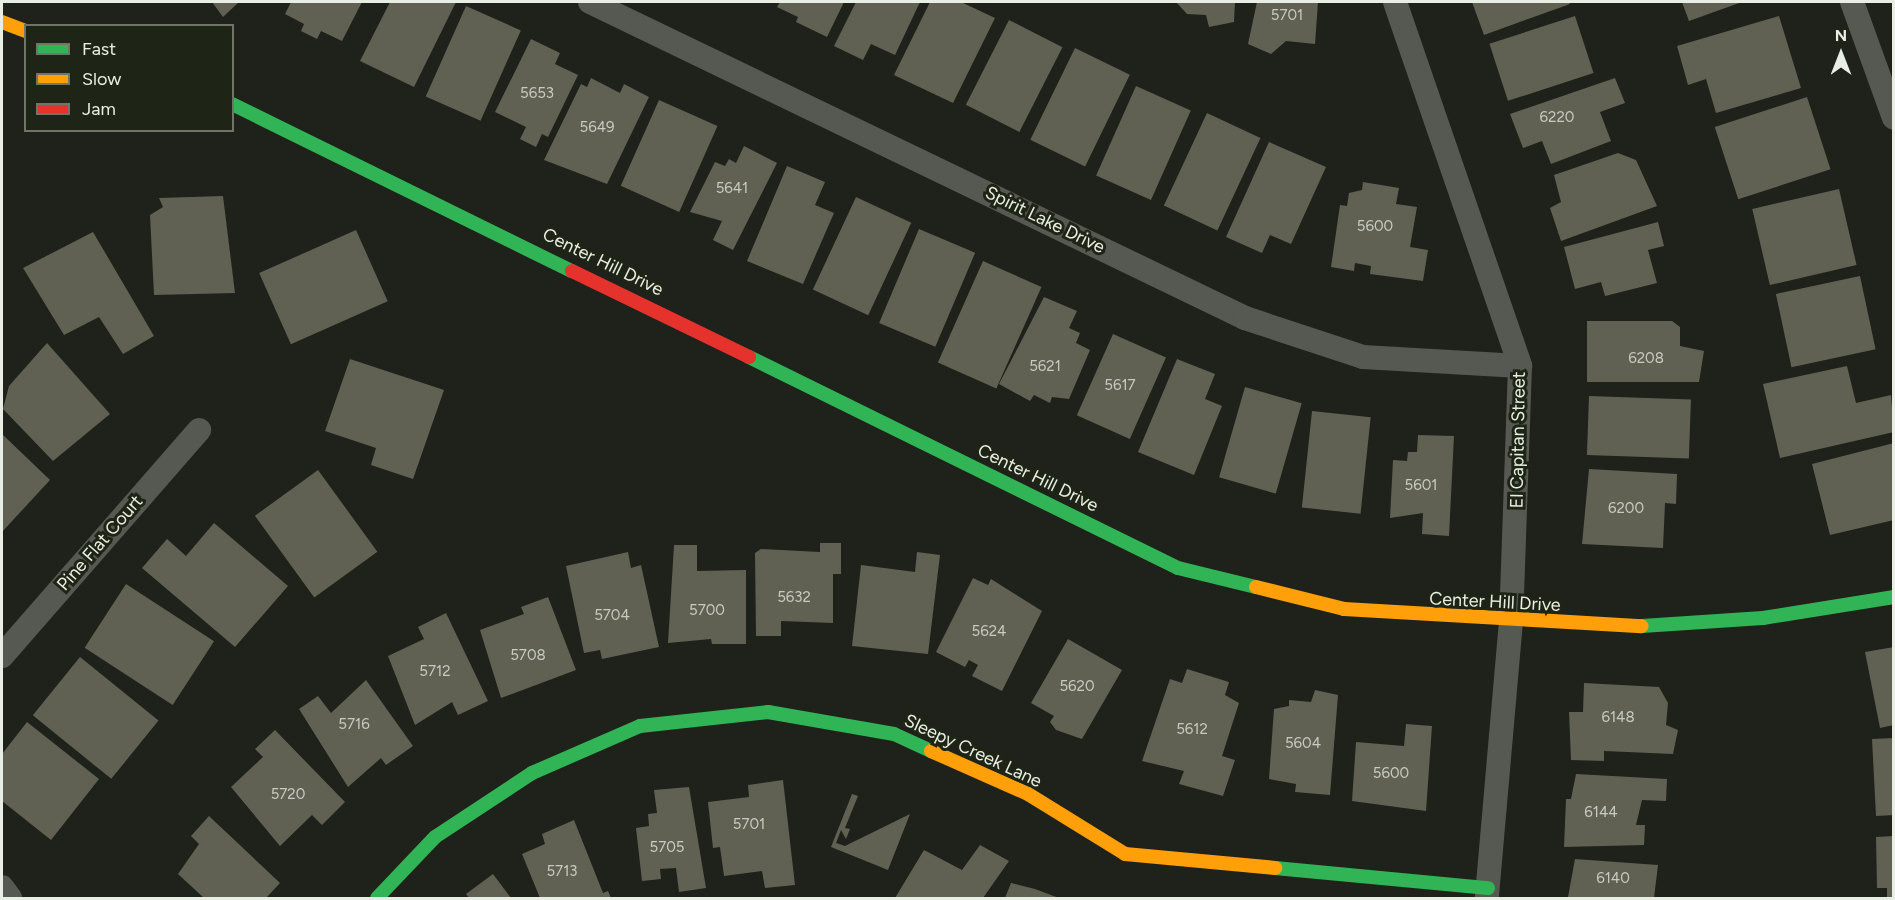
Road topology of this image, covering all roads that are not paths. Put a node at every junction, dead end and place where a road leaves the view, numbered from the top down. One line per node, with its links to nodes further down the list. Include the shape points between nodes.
1 (590, 2): 8 (street, Spirit Lake Drive, via 1245,318 1363,357)
2 (1395, 2): 8 (street, El Capitan Street)
3 (1852, 2): 7 (street)
4 (2, 22): 5 (street)
5 (24, 30)
6 (234, 105): 11 (street, Center Hill Drive, via 405,184 1178,568 1344,609)
7 (1893, 118)
8 (1520, 366): 11 (street, El Capitan Street)
9 (199, 430): 12 (street, Pine Flat Court)
10 (1893, 597): 11 (street, Center Hill Drive, via 1763,618 1634,627)
11 (1511, 621): 14 (street, El Capitan Street)
12 (2, 656)
13 (2, 887): 15 (street)
14 (1488, 893): 16 (street, Sleepy Creek Lane, via 1125,854 1028,794 894,734 768,712 640,726 532,773 435,837)
15 (10, 898)
16 (377, 898)

